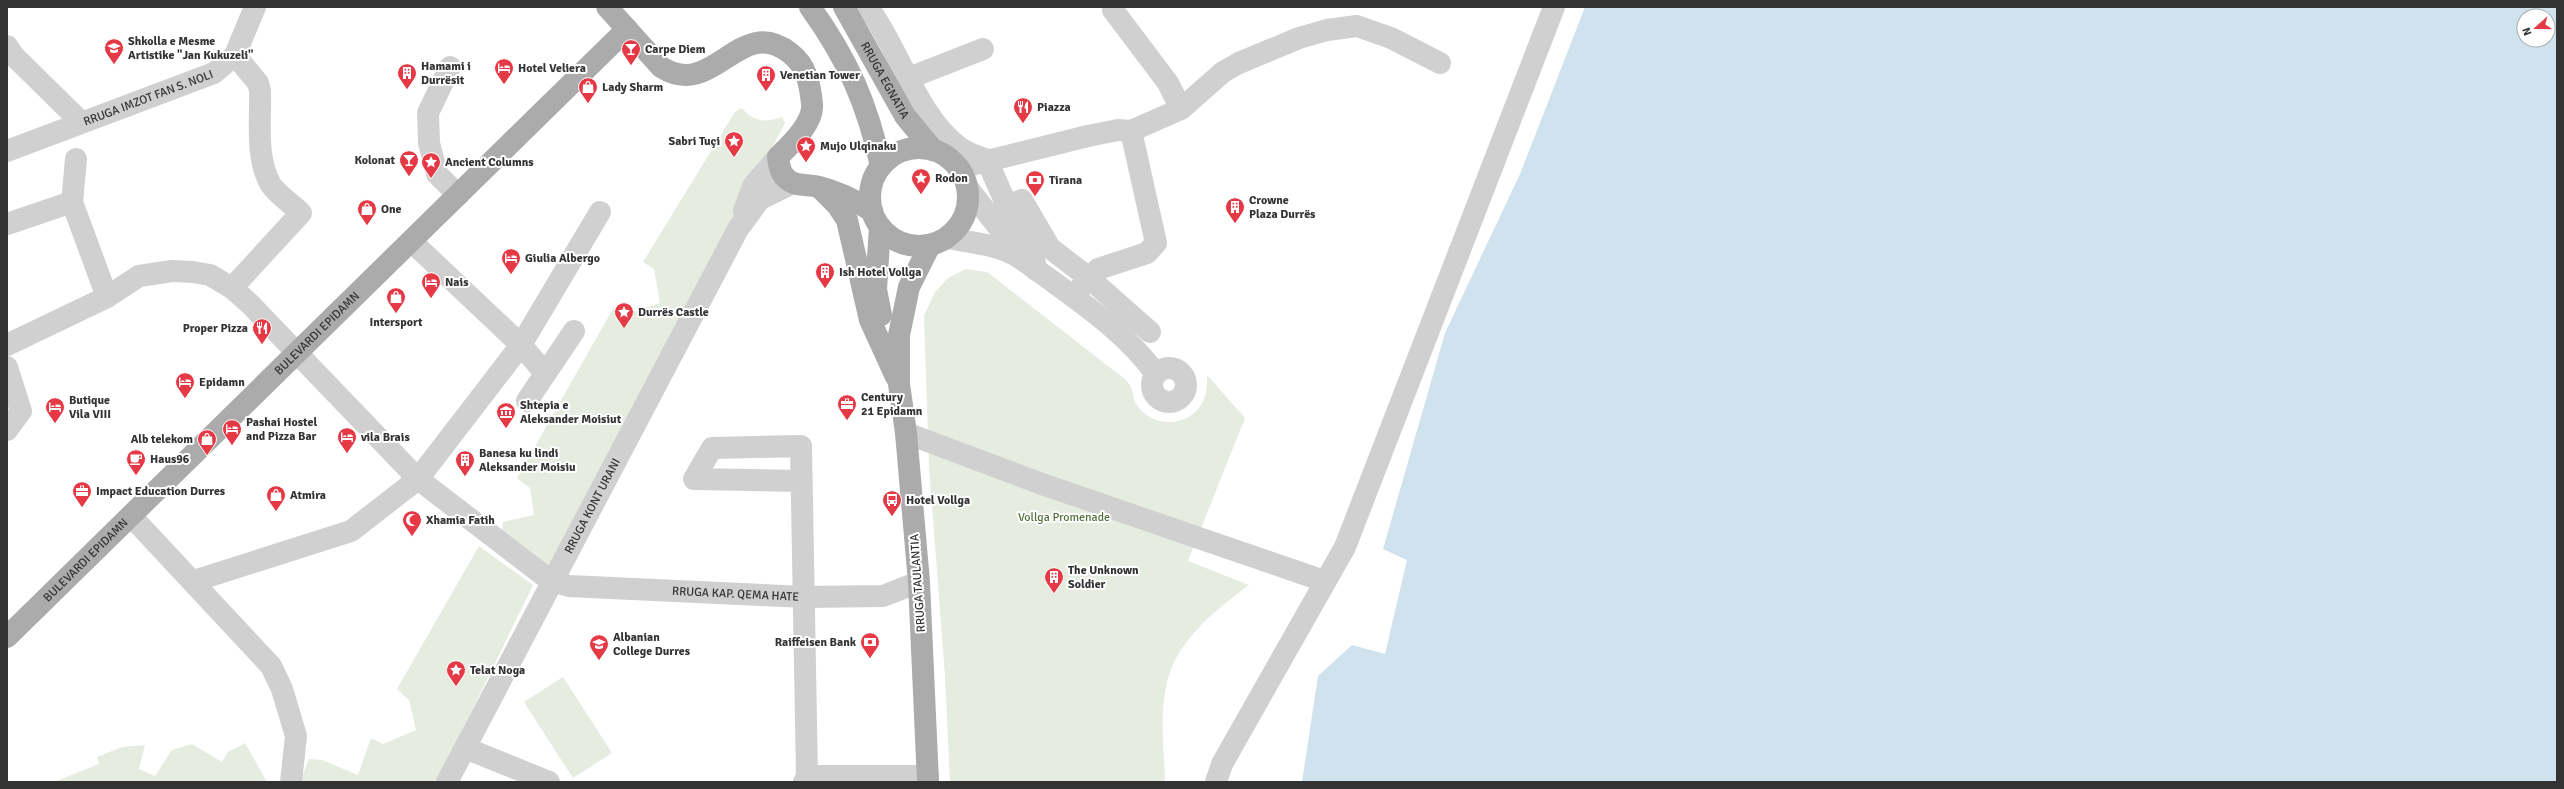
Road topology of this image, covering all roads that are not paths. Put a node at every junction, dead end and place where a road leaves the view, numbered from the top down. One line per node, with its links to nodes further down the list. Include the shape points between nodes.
1 (255, 7): 11 (street, RRUGA IMZOT FAN S. NOLI)
2 (608, 7): 8 (main road, RRUGA KONT URANI)
3 (810, 7): 23 (main road, via 852,75 866,107)
4 (844, 7): 18 (main road, RRUGA EGNATIA, via 905,116)
5 (868, 7): 14 (street)
6 (1554, 7): 59 (street, via 1345,548)
7 (1113, 10): 15 (street, via 1168,83)
8 (627, 29): 20 (main road, RRUGA KONT URANI, via 660,67 682,76 716,66 738,50 758,41 779,44 798,60 810,82 813,109 800,135); 27 (main road, BULEVARDI EPIDAMN)
9 (7, 46): 16 (street)
10 (983, 49): 14 (street)
11 (235, 55): 16 (street, RRUGA IMZOT FAN S. NOLI, via 214,73); 38 (street, via 258,83 260,90 261,149 264,168 272,186 301,213)
12 (1440, 63): 15 (street, via 1391,38 1357,26 1328,30 1299,38 1239,63 1223,72)
13 (450, 67): 27 (street, via 428,113 429,143 437,174)
14 (909, 78): 22 (street, via 926,110 946,136 960,148)
15 (1181, 109): 17 (street)
16 (80, 122): 19 (street, RRUGA IMZOT FAN S. NOLI)
17 (1131, 131): 22 (street, via 1118,130); 37 (street, via 1156,243 1147,253 1098,268)
18 (933, 150): 23 (main road, via 905,150 892,156); 24 (main road, via 947,157)
19 (7, 151)
20 (778, 157): 25 (main road, via 786,179); 33 (street, RRUGA KONT URANI, via 753,186)
21 (76, 159): 28 (street)
22 (986, 160): 24 (street); 29 (street)
23 (881, 166): 31 (main road, via 871,188)
24 (963, 177): 35 (main road, via 967,210 956,230); 36 (street)
25 (793, 183): 26 (main road); 33 (street, RRUGA KONT URANI, via 760,199)
26 (818, 186): 31 (main road, via 853,199); 49 (main road, via 847,220 870,320)
27 (458, 195): 34 (main road, BULEVARDI EPIDAMN)
28 (72, 202): 32 (street); 40 (street)
29 (1007, 206): 36 (street, via 1033,251); 37 (street, via 1022,200 1050,248)
30 (600, 212): 44 (street)
31 (876, 219): 35 (main road, via 890,237 902,244 916,247); 49 (main road, RRUGA TAULANTIA, via 876,288)
32 (7, 224)
33 (738, 229): 57 (street, RRUGA KONT URANI)
34 (411, 241): 44 (street); 45 (main road, BULEVARDI EPIDAMN)
35 (939, 242): 36 (street, via 987,244 1006,250); 49 (main road, RRUGA TAULANTIA, via 913,276 904,306 899,335)
36 (1031, 266): 39 (street)
37 (1089, 278): 39 (street); 42 (street)
38 (232, 288): 40 (street, via 210,275 172,271 139,276); 45 (street)
39 (1073, 296): 48 (street, via 1140,351)
40 (107, 297): 43 (street)
41 (574, 331): 47 (street)
42 (1150, 332)
43 (7, 345)
44 (521, 345): 47 (street); 53 (street)
45 (295, 353): 53 (street); 55 (main road, BULEVARDI EPIDAMN)
46 (7, 367): 51 (street, via 21,411)
47 (545, 373): 50 (street)
48 (1156, 374)
49 (899, 384): 52 (main road, RRUGA TAULANTIA)
50 (527, 401)
51 (7, 430)
52 (906, 433): 58 (main road, RRUGA TAULANTIA); 59 (street, via 1042,484)
53 (418, 479): 56 (street, via 350,531); 57 (street)
54 (802, 481): 60 (street)
55 (131, 516): 56 (street); 61 (main road, BULEVARDI EPIDAMN)
56 (194, 581): 65 (street, via 271,666 282,689 296,736)
57 (552, 581): 60 (street, RRUGA KAP. QEMA HATE, via 569,586); 62 (street, RRUGA KONT URANI)
58 (919, 582): 60 (street, RRUGA KAP. QEMA HATE, via 883,596); 64 (main road, RRUGA TAULANTIA)
59 (1324, 582): 68 (street, via 1222,764)
60 (804, 598): 63 (street)
61 (7, 637)
62 (465, 748): 66 (street, RRUGA KONT URANI); 67 (street)
63 (805, 779): 64 (street)
64 (928, 779)
65 (290, 781)
66 (447, 782)
67 (549, 782)
68 (1216, 782)

